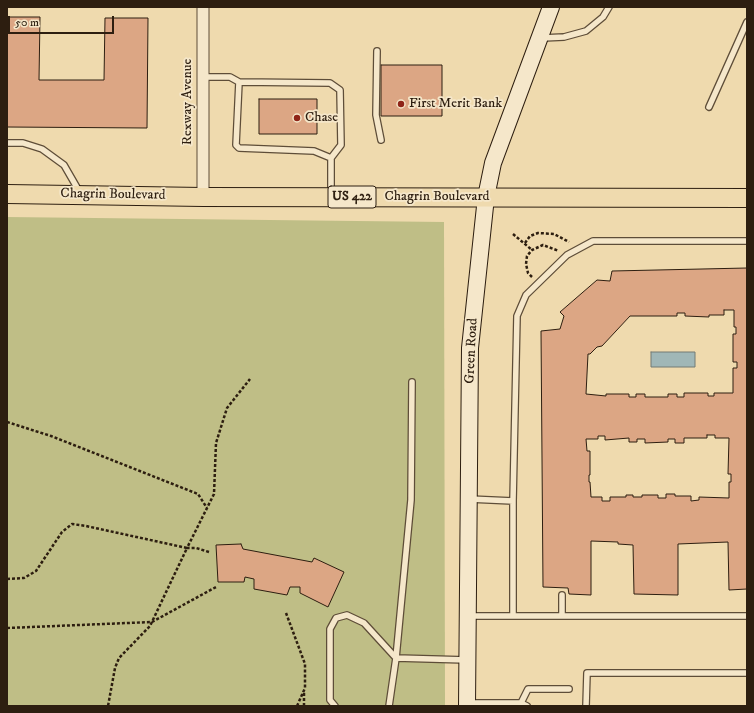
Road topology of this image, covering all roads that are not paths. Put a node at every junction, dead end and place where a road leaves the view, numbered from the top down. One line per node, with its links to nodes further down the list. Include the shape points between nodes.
1 (203, 7): 7 (street, Rexway Avenue)
2 (551, 7): 5 (main road, Green Road)
3 (610, 7): 5 (lane, via 599,21 586,30 564,37)
4 (747, 22): 9 (lane)
5 (540, 38): 17 (main road, Green Road, via 493,163)
6 (377, 51): 10 (lane, via 376,115)
7 (203, 77): 8 (lane, via 230,77); 15 (street, Rexway Avenue)
8 (239, 82): 12 (lane, via 236,145 239,148 314,151); 12 (lane, via 330,83 336,86 340,90 341,145)
9 (709, 107)
10 (381, 140)
11 (7, 143): 14 (lane, via 23,143 42,149 64,165)
12 (331, 158): 16 (lane)
13 (7, 194): 14 (main road, Chagrin Boulevard / US 422)
14 (82, 195): 15 (main road, Chagrin Boulevard / US 422)
15 (203, 197): 16 (main road, Chagrin Boulevard / US 422)
16 (331, 197): 17 (main road, Chagrin Boulevard / US 422)
17 (486, 197): 18 (main road, Chagrin Boulevard / US 422); 21 (main road, Green Road, via 470,348)
18 (747, 198)
19 (747, 241): 22 (lane, via 593,241 567,255 526,295 517,316)
20 (412, 382): 28 (lane, via 411,500)
21 (469, 499): 22 (lane); 24 (main road, Green Road)
22 (513, 501): 25 (lane)
23 (562, 594): 26 (lane)
24 (468, 616): 25 (lane); 29 (main road, Green Road)
25 (513, 616): 26 (lane)
26 (562, 616): 27 (lane)
27 (747, 616)
28 (396, 658): 29 (lane); 34 (lane, via 364,622 347,615 336,618 330,629 330,700); 35 (lane)
29 (467, 660): 33 (main road, Green Road)
30 (747, 673): 37 (lane, via 587,673)
31 (569, 689): 32 (lane, via 528,689)
32 (521, 703): 33 (lane); 36 (lane)
33 (467, 704)
34 (335, 706)
35 (389, 706)
36 (527, 706)
37 (586, 706)

